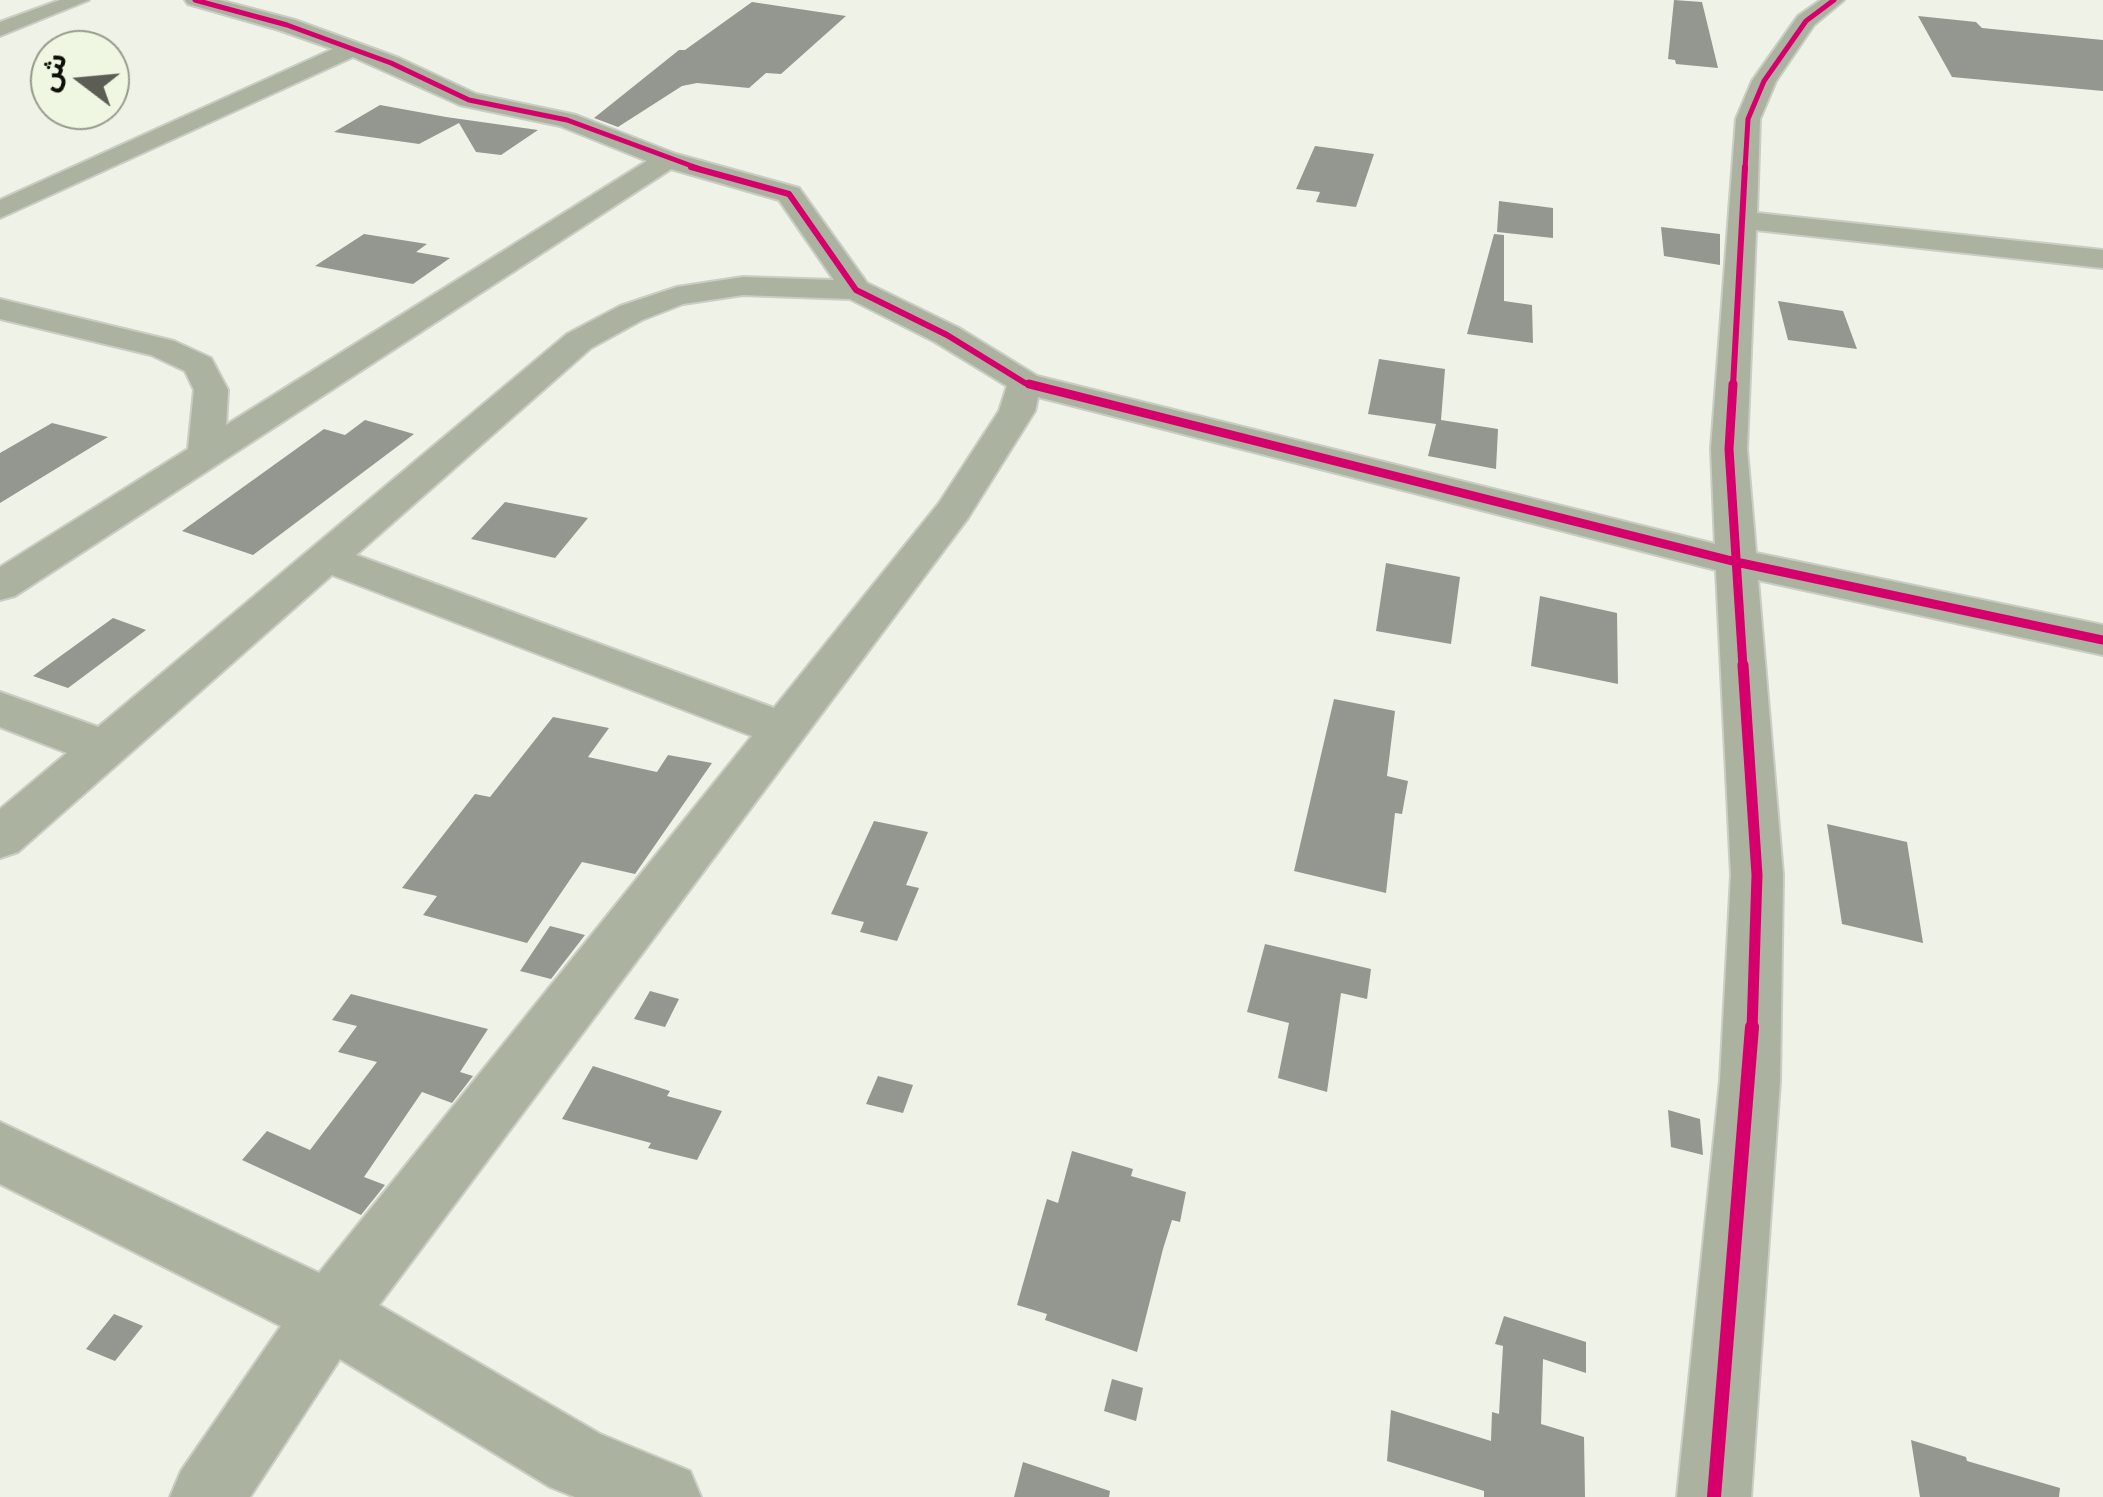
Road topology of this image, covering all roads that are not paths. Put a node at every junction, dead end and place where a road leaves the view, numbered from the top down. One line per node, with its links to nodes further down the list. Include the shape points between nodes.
1 (79, 0): 4 (street)
2 (195, 0): 5 (street)
3 (1834, 0): 8 (street, via 1806,22 1753,106)
4 (0, 28)
5 (352, 48): 6 (street, via 469,100 567,120); 7 (street)
6 (667, 160): 10 (street, via 789,194); 13 (street)
7 (0, 210)
8 (1740, 220): 9 (street); 15 (street, via 1729,449)
9 (2103, 260)
10 (856, 290): 12 (street); 14 (street, via 743,286 677,296 630,314 579,341)
11 (3, 312): 13 (street, via 162,348 199,365 212,390)
12 (1025, 383): 15 (street); 19 (street, via 1017,411 954,510)
13 (206, 454): 16 (street)
14 (325, 558): 19 (street); 20 (street)
15 (1736, 562): 17 (street); 26 (street, via 1757,875 1750,1081)
16 (0, 586)
17 (2103, 640)
18 (0, 708): 20 (street)
19 (781, 730): 23 (street)
20 (102, 747): 21 (street)
21 (0, 838)
22 (0, 1152): 23 (street)
23 (330, 1314): 24 (street); 25 (street, via 576,1461)
24 (208, 1497)
25 (664, 1497)
26 (1714, 1497)

